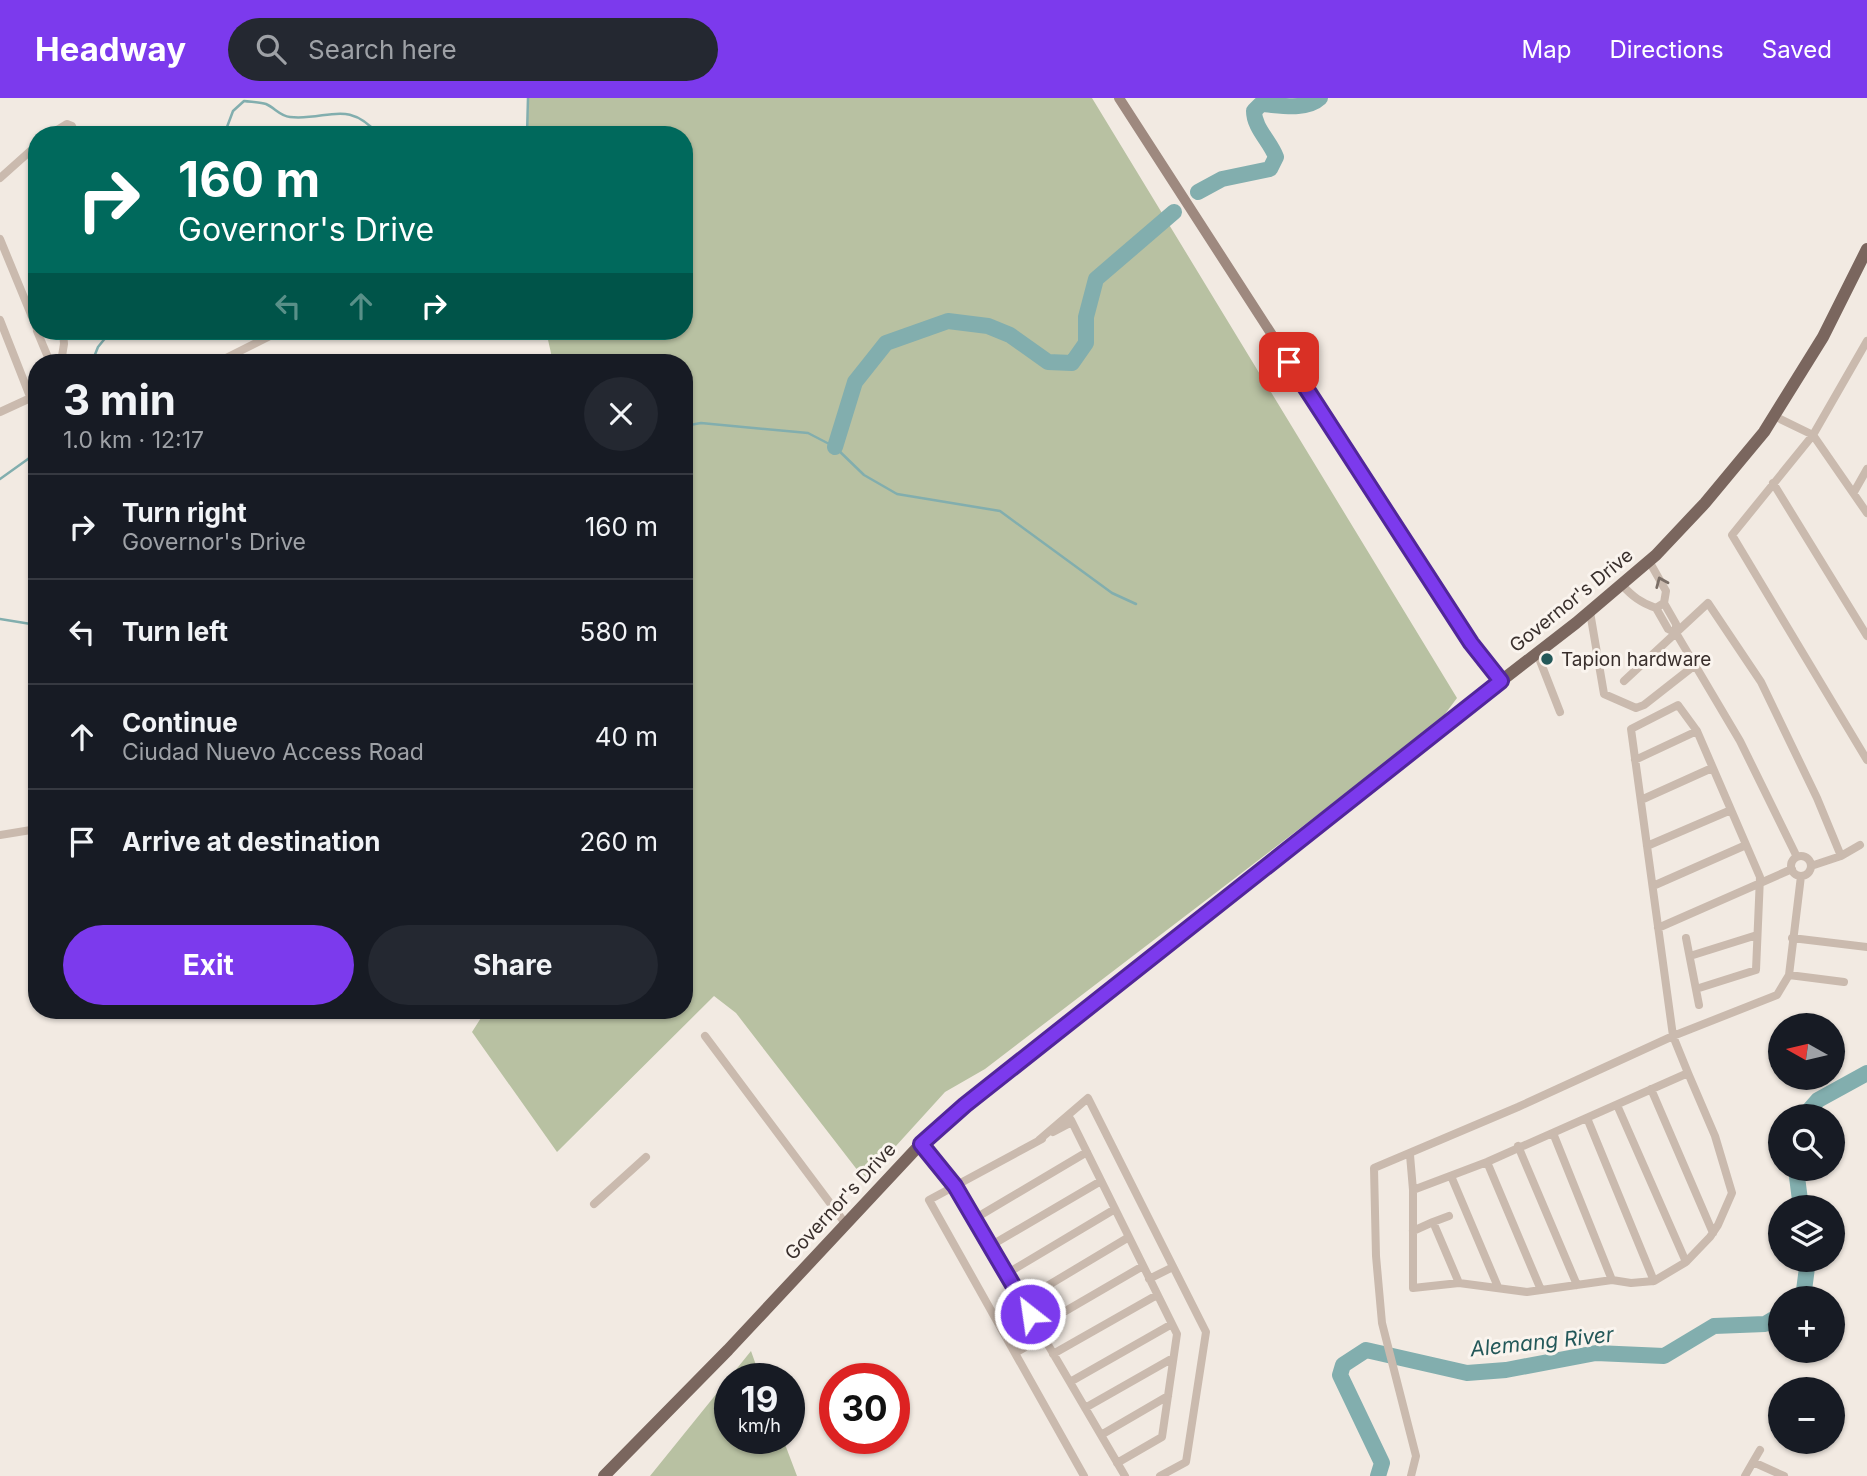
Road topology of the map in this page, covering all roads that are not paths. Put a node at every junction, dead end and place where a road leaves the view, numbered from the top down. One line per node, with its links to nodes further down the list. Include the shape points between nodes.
1 (1119, 98): 30 (street)
2 (28, 153): 3 (street)
3 (0, 178)
4 (0, 239): 6 (street)
5 (1867, 250): 15 (main road, Governor's Drive, via 1823,337)
6 (4, 258): 7 (street)
7 (28, 310)
8 (0, 320): 12 (street)
9 (262, 340): 11 (street)
10 (1866, 344): 16 (street)
11 (234, 354)
12 (28, 383)
13 (28, 400): 14 (street)
14 (0, 412)
15 (1774, 416): 16 (street); 21 (main road, Governor's Drive, via 1705,503)
16 (1813, 435): 18 (street); 19 (street)
17 (1867, 469): 19 (street)
18 (1773, 483): 26 (street); 34 (street, via 1732,536)
19 (1854, 492): 20 (street)
20 (1867, 513)
21 (1649, 561): 22 (main road, Governor's Drive); 23 (street, one-way to 21, via 1666,591)
22 (1622, 585): 23 (street, via 1635,598); 24 (main road, Governor's Drive)
23 (1660, 606): 25 (street, via 1668,629)
24 (1590, 612): 27 (main road, Governor's Drive); 28 (street, via 1604,694 1636,708)
25 (1676, 633): 28 (street); 29 (street); 43 (street, via 1708,603 1760,682)
26 (1867, 636)
27 (1537, 653): 30 (main road, Governor's Drive); 31 (street)
28 (1695, 665): 44 (street, via 1740,741)
29 (1623, 681)
30 (1497, 684): 68 (main road, Governor's Drive)
31 (1560, 712)
32 (1697, 731): 33 (street); 33 (street, via 1678,705 1630,729); 35 (street)
33 (1635, 760): 36 (street)
34 (1867, 760)
35 (1712, 768): 36 (street); 37 (street)
36 (1641, 800): 42 (street)
37 (1731, 810): 40 (street); 42 (street)
38 (28, 830): 39 (street)
39 (0, 835)
40 (1746, 845): 48 (street); 49 (street)
41 (1860, 845): 43 (street)
42 (1647, 846): 49 (street)
43 (1841, 856): 45 (street)
44 (1797, 857): 45 (street, via 1807,857); 46 (street)
45 (1811, 866): 47 (street)
46 (1792, 869): 47 (street); 48 (street)
47 (1801, 876): 53 (street)
48 (1759, 884): 50 (street); 51 (street)
49 (1653, 886): 50 (street)
50 (1658, 928): 61 (street)
51 (1757, 934): 55 (street); 58 (street, via 1756,970)
52 (1686, 938): 55 (street)
53 (1792, 938): 54 (street); 56 (street)
54 (1867, 947)
55 (1690, 956): 58 (street)
56 (1789, 975): 57 (street); 61 (street, via 1777,995)
57 (1844, 982)
58 (1696, 989): 59 (street)
59 (1699, 1005)
60 (705, 1036): 83 (street)
61 (1674, 1036): 62 (street); 71 (street)
62 (1688, 1073): 63 (street); 85 (street, via 1715,1136 1732,1193)
63 (1651, 1089): 64 (street); 85 (street)
64 (1618, 1105): 66 (street); 88 (street)
65 (1071, 1118): 70 (street); 76 (street); 90 (street, via 1088,1098)
66 (1587, 1118): 67 (street); 94 (street)
67 (1553, 1133): 69 (street); 93 (street)
68 (921, 1144): 76 (street); 83 (main road, Governor's Drive)
69 (1518, 1146): 73 (street); 96 (street)
70 (1087, 1153): 75 (street); 81 (street)
71 (1410, 1155): 77 (street); 118 (street, via 1374,1168 1382,1323 1416,1456)
72 (646, 1157): 78 (street)
73 (1487, 1162): 74 (street); 98 (street)
74 (1451, 1176): 77 (street); 97 (street)
75 (1101, 1181): 79 (street); 87 (street)
76 (955, 1186): 81 (street); 104 (street, via 929,1200)
77 (1413, 1190): 84 (street)
78 (594, 1204)
79 (1115, 1209): 86 (street); 91 (street)
80 (1449, 1216): 82 (street)
81 (974, 1219): 87 (street)
82 (1433, 1222): 84 (street); 95 (street)
83 (845, 1223): 114 (main road, Governor's Drive)
84 (1413, 1231): 95 (street, via 1413,1288)
85 (1713, 1233): 88 (street)
86 (1129, 1237): 89 (street); 100 (street)
87 (990, 1246): 91 (street)
88 (1686, 1262): 94 (street)
89 (1143, 1266): 92 (street); 102 (street)
90 (1173, 1267): 92 (street); 117 (street, via 1206,1332 1186,1462)
91 (1006, 1274): 100 (street)
92 (1149, 1279): 99 (street)
93 (1612, 1280): 94 (street); 96 (street)
94 (1654, 1281)
95 (1459, 1283): 97 (street)
96 (1577, 1285): 98 (street)
97 (1497, 1287): 98 (street)
98 (1541, 1290)
99 (1157, 1295): 101 (street); 105 (street)
100 (1022, 1300): 102 (street)
101 (1172, 1324): 106 (street, via 1177,1334); 107 (street)
102 (1038, 1327): 103 (street)
103 (1043, 1336): 104 (street); 105 (street)
104 (1014, 1353): 115 (street)
105 (1053, 1354): 107 (street)
106 (1173, 1358): 108 (street); 109 (street)
107 (1070, 1382): 109 (street)
108 (1168, 1396): 110 (street); 113 (street, via 1162,1437)
109 (1085, 1408): 110 (street)
110 (1101, 1435): 113 (street)
111 (1760, 1450): 112 (street)
112 (1753, 1462): 119 (street); 120 (street)
113 (1117, 1463): 116 (street)
114 (604, 1476)
115 (1084, 1476)
116 (1125, 1476)
117 (1160, 1476)
118 (1411, 1476)
119 (1745, 1476)
120 (1784, 1476)

